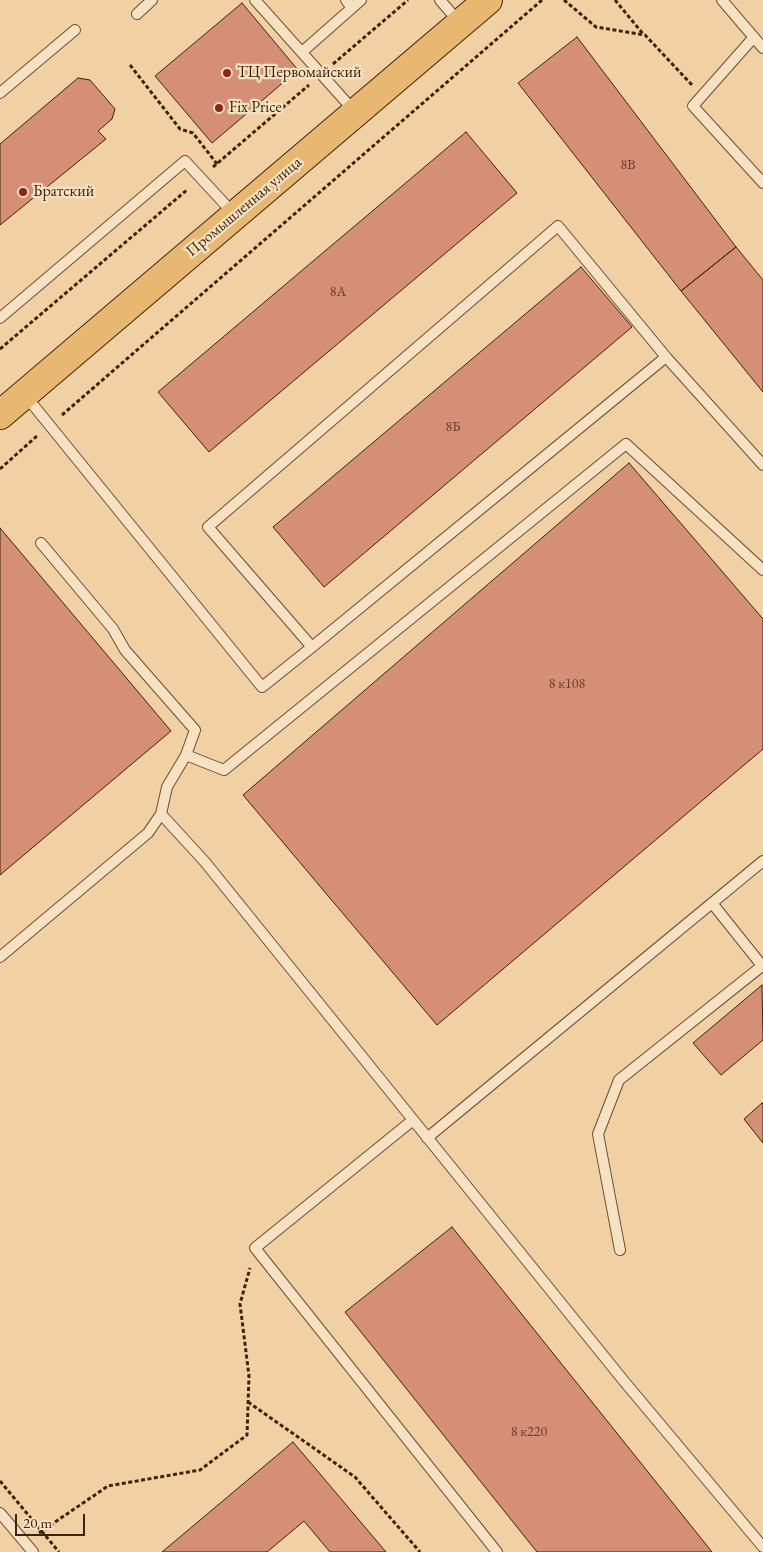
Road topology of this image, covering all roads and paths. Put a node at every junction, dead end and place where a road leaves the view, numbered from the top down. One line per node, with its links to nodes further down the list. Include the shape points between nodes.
1 (152, 0): 11 (lane)
2 (255, 0): 17 (lane)
3 (361, 0): 10 (lane)
4 (440, 0): 12 (lane)
5 (488, 0): 12 (main road, Промышленная улица)
6 (542, 0): 29 (path)
7 (564, 0): 14 (path, via 596,27)
8 (615, 0): 14 (path)
9 (722, 0): 15 (lane)
10 (349, 4): 17 (lane)
11 (137, 14)
12 (461, 24): 21 (main road, Промышленная улица)
13 (75, 30): 19 (lane)
14 (645, 35): 20 (path)
15 (754, 37): 16 (lane); 20 (lane)
16 (763, 48)
17 (302, 52): 21 (lane)
18 (130, 65): 22 (path, via 180,129 193,133)
19 (0, 93)
20 (702, 96): 23 (lane, via 693,106)
21 (356, 112): 24 (main road, Промышленная улица)
22 (217, 164)
23 (763, 183)
24 (235, 215): 25 (lane, via 185,161); 27 (main road, Промышленная улица)
25 (0, 318)
26 (666, 357): 30 (lane); 34 (lane); 34 (lane, via 558,226 208,527)
27 (24, 394): 28 (main road, Промышленная улица); 29 (lane)
28 (0, 415)
29 (50, 426): 31 (path); 34 (lane, via 262,687)
30 (763, 465)
31 (0, 469)
32 (42, 543): 35 (lane, via 113,629 125,650 195,730)
33 (763, 570): 35 (lane, via 626,444 224,770)
34 (312, 647)
35 (186, 755): 36 (lane, via 167,787)
36 (161, 814): 39 (lane, via 148,833); 41 (lane, via 206,862)
37 (763, 861): 38 (lane)
38 (712, 903): 40 (lane); 42 (lane)
39 (0, 957)
40 (763, 966): 44 (lane, via 618,1080 598,1134)
41 (413, 1120): 42 (lane); 43 (lane)
42 (427, 1138): 50 (lane)
43 (255, 1248): 45 (path, via 240,1304 249,1376); 54 (lane)
44 (620, 1250)
45 (248, 1402): 48 (path, via 247,1435 200,1470 108,1486); 53 (path, via 355,1478)
46 (0, 1481): 48 (path)
47 (0, 1513): 49 (lane)
48 (42, 1532): 49 (path); 52 (path)
49 (25, 1543): 51 (lane)
50 (763, 1547)
51 (33, 1552)
52 (58, 1552)
53 (420, 1552)
54 (497, 1552)

